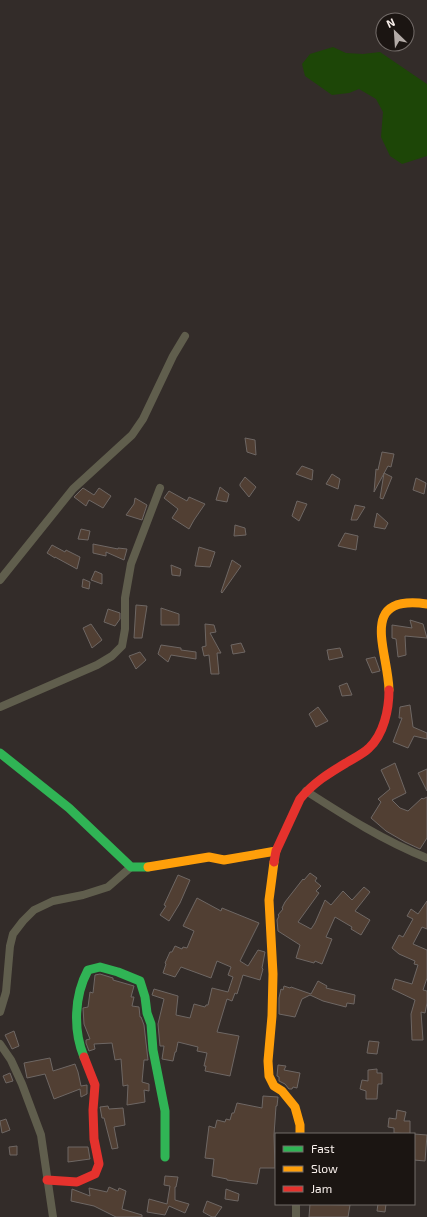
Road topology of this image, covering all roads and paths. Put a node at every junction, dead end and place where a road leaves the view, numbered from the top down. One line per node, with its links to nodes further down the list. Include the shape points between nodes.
1 (185, 336): 3 (street, via 143,419 132,435 73,490)
2 (160, 488): 5 (street, via 131,564 125,598 122,646 97,665)
3 (0, 580)
4 (427, 604): 7 (street, via 403,602 387,609 381,631 390,694 386,714 375,740 368,749 321,778)
5 (0, 707)
6 (0, 753): 10 (street, via 69,808)
7 (306, 791): 8 (street); 9 (street, via 347,817)
8 (276, 851): 10 (street, via 224,860 209,857 148,867); 13 (street, via 269,900 273,974 269,1076 274,1086 282,1091 295,1107)
9 (427, 858)
10 (131, 867): 11 (street, via 108,887 53,901 34,910 23,921 13,934 6,992)
11 (0, 1012)
12 (0, 1044): 15 (street, via 22,1084 41,1136)
13 (300, 1133)
14 (166, 1157): 15 (street, via 165,1111 153,1050 151,1024 140,981 100,968 88,970 76,1007 79,1045 95,1085 94,1139 99,1164 95,1174 77,1182)
15 (47, 1180): 17 (street)
16 (296, 1205): 18 (street)
17 (53, 1217)
18 (296, 1217)

